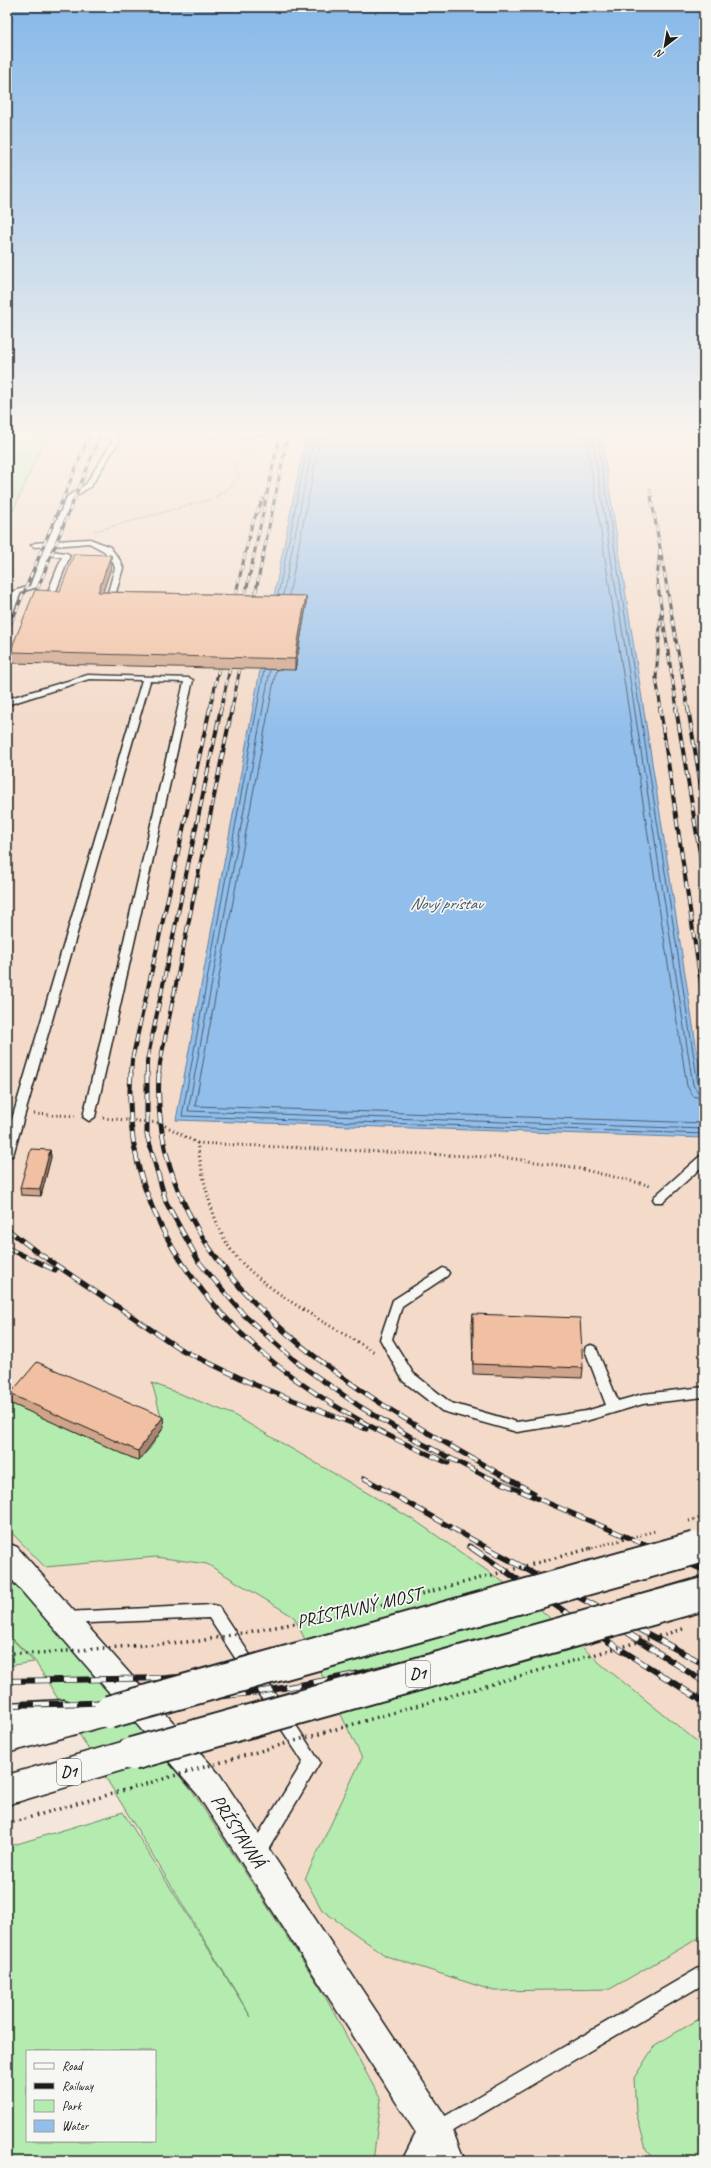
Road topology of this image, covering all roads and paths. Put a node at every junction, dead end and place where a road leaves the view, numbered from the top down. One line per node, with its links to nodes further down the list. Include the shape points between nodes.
1 (56, 530): 4 (lane)
2 (98, 530): 3 (path)
3 (78, 541): 4 (lane); 8 (lane, via 90,541 107,549 117,562 119,568)
4 (51, 543): 5 (lane); 6 (lane)
5 (35, 545)
6 (46, 553): 7 (lane, via 66,555); 9 (lane, via 33,587 18,591)
7 (49, 599)
8 (110, 599)
9 (7, 617)
10 (147, 678): 11 (lane, via 88,677); 12 (lane); 13 (lane, via 189,680)
11 (7, 702)
12 (13, 1114): 13 (path); 15 (lane)
13 (89, 1117): 14 (path, via 160,1123)
14 (197, 1143): 17 (path, via 508,1158 572,1167); 21 (path, via 210,1204 239,1259 269,1285 314,1316)
15 (7, 1155)
16 (704, 1160): 17 (lane)
17 (670, 1190): 18 (lane)
18 (659, 1199)
19 (443, 1273): 21 (lane, via 397,1303 386,1338)
20 (591, 1350): 23 (lane)
21 (404, 1370): 23 (lane, via 408,1378 447,1407 517,1427 586,1416)
22 (704, 1392): 23 (lane, via 643,1399)
23 (614, 1408)
24 (704, 1517): 25 (path, bridge)
25 (681, 1524)
26 (658, 1530): 32 (path, PRÍSTAVNÝ MOST, bridge, via 351,1613 199,1641 40,1653)
27 (704, 1546): 33 (highway, PRÍSTAVNÝ MOST, bridge)
28 (7, 1555): 30 (street, PRÍSTAVNÁ)
29 (704, 1594): 36 (highway, D1, bridge)
30 (62, 1618): 38 (street, PRÍSTAVNÁ, via 203,1778); 38 (lane, via 213,1611 312,1762)
31 (689, 1627): 37 (path, bridge)
32 (7, 1653)
33 (109, 1712): 34 (highway); 35 (highway)
34 (7, 1717)
35 (7, 1739)
36 (7, 1790)
37 (7, 1824)
38 (255, 1856): 40 (street, PRÍSTAVNÁ)
39 (704, 1974): 40 (lane)
40 (442, 2146): 41 (street)
41 (420, 2161)

